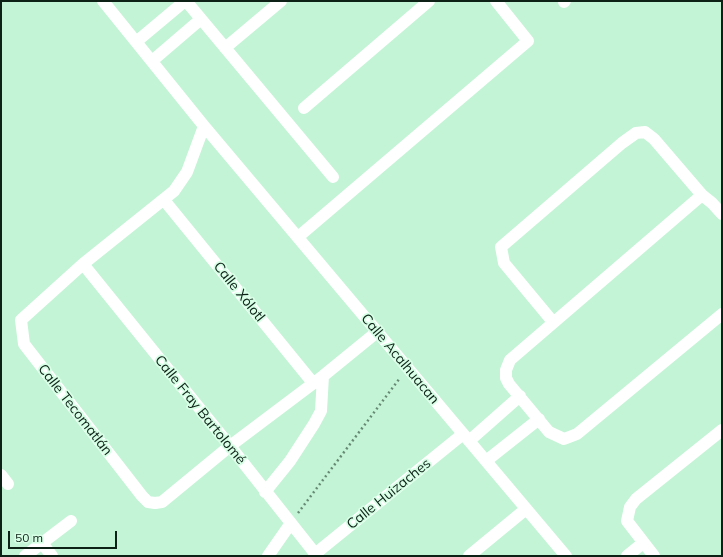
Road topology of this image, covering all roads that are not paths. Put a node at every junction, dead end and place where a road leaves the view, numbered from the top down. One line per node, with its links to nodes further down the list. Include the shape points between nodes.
1 (103, 1): 7 (street, Calle Acalhuacan)
2 (185, 1): 6 (street); 7 (street)
3 (281, 1): 8 (street)
4 (430, 1): 10 (street)
5 (496, 1): 16 (street, via 528,41)
6 (201, 19): 8 (street); 9 (street)
7 (136, 42): 9 (street, Calle Acalhuacan)
8 (225, 48): 12 (street)
9 (152, 61): 11 (street, Calle Acalhuacan)
10 (304, 108)
11 (204, 126): 14 (street, via 187,172 174,191); 16 (street, Calle Acalhuacan)
12 (333, 177)
13 (702, 195): 15 (street); 19 (street); 19 (street, via 645,132 636,133 622,143 501,247 504,263)
14 (164, 200): 17 (street); 21 (street, Calle Xólotl)
15 (722, 214)
16 (298, 237): 20 (street, Calle Acalhuacan)
17 (83, 264): 26 (street, Calle Fray Bartolomé); 26 (street, Calle Tecomatlán, via 21,320 24,344 142,496 148,502 162,502)
18 (722, 314): 23 (street, via 577,434 564,439 549,432)
19 (553, 322): 22 (street, via 510,360 506,378)
20 (377, 332): 21 (street); 25 (street, Calle Acalhuacan)
21 (318, 380): 26 (street); 28 (street, via 321,411 290,461)
22 (520, 396): 23 (street); 25 (street, Calle Huizaches)
23 (538, 419): 27 (street)
24 (722, 430): 33 (street, via 636,499 630,507 627,521)
25 (466, 438): 27 (street, Calle Acalhuacan); 34 (street, Calle Huizaches)
26 (230, 446): 28 (street, Calle Fray Bartolomé)
27 (486, 461): 29 (street, Calle Acalhuacan)
28 (265, 492): 31 (street, Calle Fray Bartolomé)
29 (526, 509): 38 (street); 39 (street, Calle Acalhuacan)
30 (71, 521): 32 (street)
31 (290, 523): 34 (street, Calle Fray Bartolomé); 37 (street)
32 (42, 543): 35 (street); 36 (street)
33 (643, 543): 40 (street); 41 (street)
34 (316, 555)
35 (25, 556)
36 (52, 556)
37 (268, 556)
38 (469, 556)
39 (566, 556)
40 (627, 556)
41 (654, 556)

